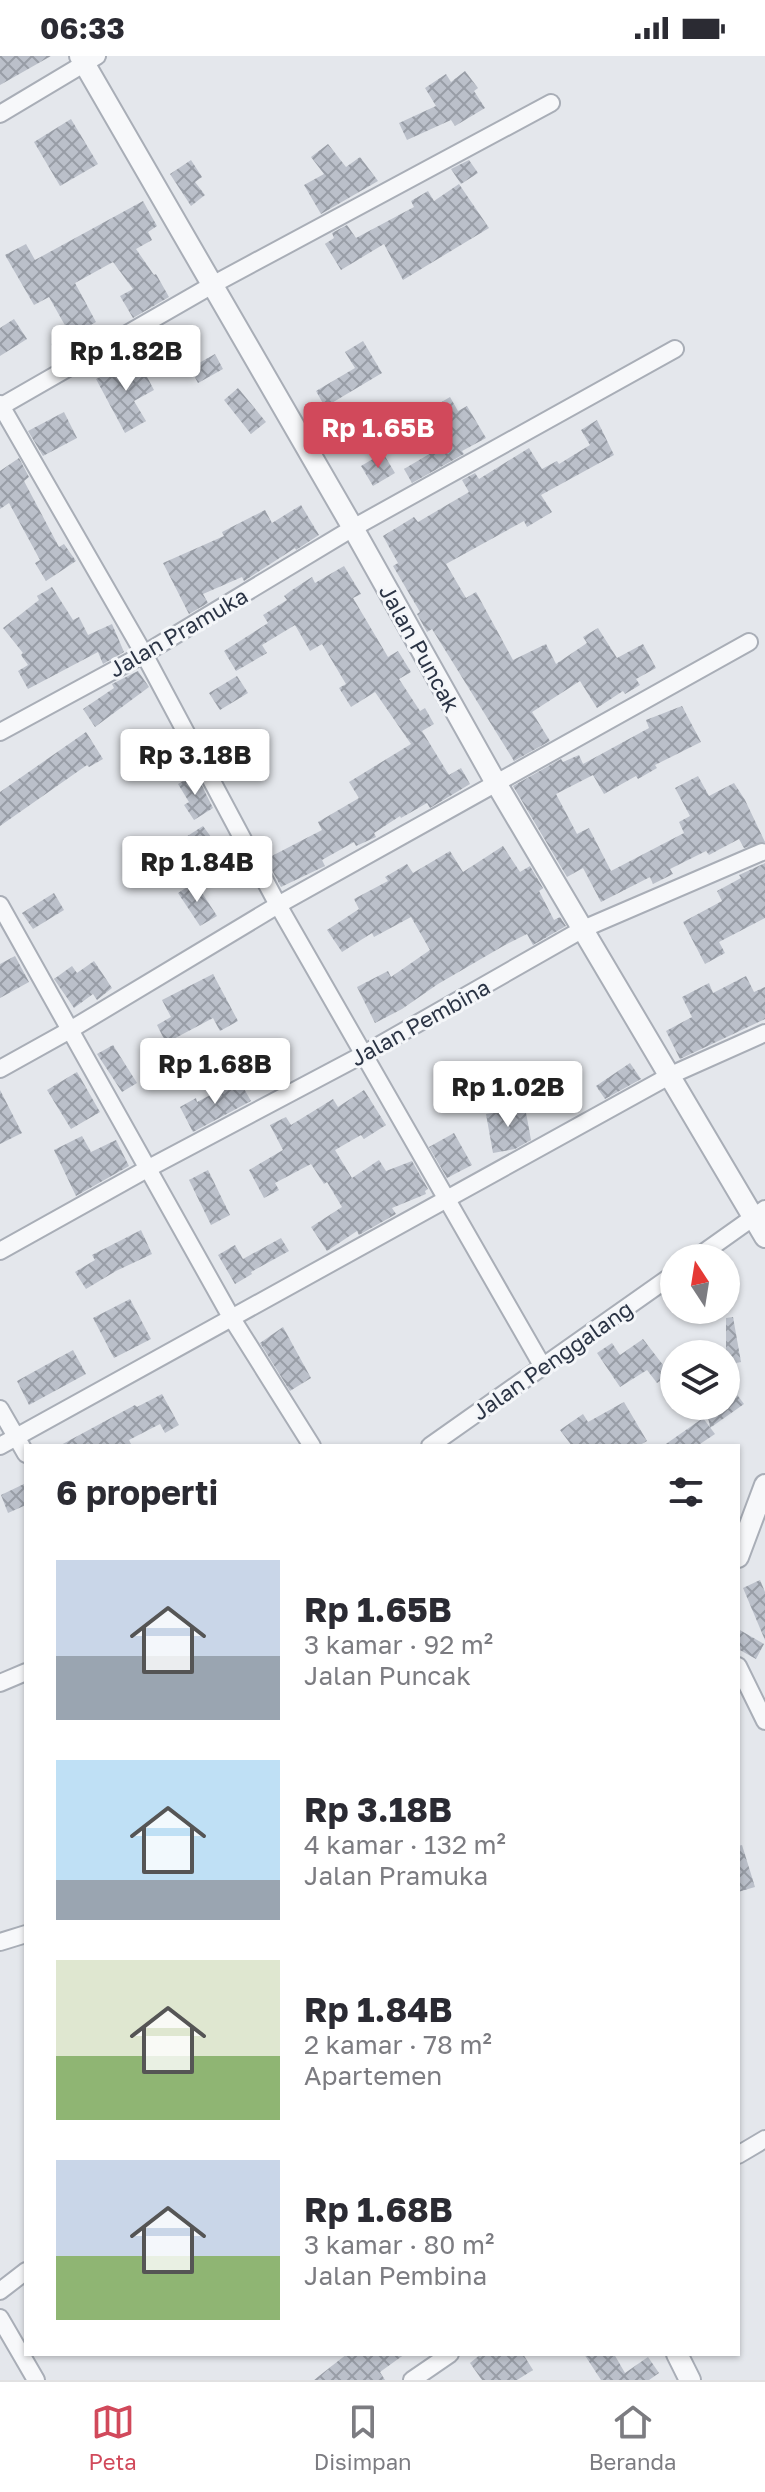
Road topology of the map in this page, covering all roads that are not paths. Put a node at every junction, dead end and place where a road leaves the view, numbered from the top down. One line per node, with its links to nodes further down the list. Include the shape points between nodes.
1 (87, 59): 3 (street); 4 (street, Jalan Puncak)
2 (551, 103): 4 (street)
3 (0, 114)
4 (214, 284): 6 (street); 7 (street, Jalan Puncak)
5 (675, 349): 7 (street, Jalan Pramuka)
6 (0, 406): 9 (street)
7 (353, 528): 9 (street, Jalan Pramuka); 11 (street, Jalan Puncak)
8 (749, 642): 11 (street)
9 (144, 654): 10 (street, Jalan Pramuka); 14 (street)
10 (0, 732)
11 (496, 783): 14 (street); 15 (street, Jalan Puncak)
12 (762, 852): 15 (street, Jalan Pembina)
13 (0, 905): 16 (street)
14 (278, 905): 16 (street); 18 (street)
15 (583, 929): 18 (street, Jalan Pembina); 20 (street, Jalan Puncak)
16 (70, 1030): 19 (street); 21 (street)
17 (765, 1033): 20 (street)
18 (364, 1054): 21 (street, Jalan Pembina); 22 (street)
19 (0, 1069)
20 (671, 1075): 22 (street); 23 (street, Jalan Puncak)
21 (147, 1169): 26 (street, Jalan Pembina); 28 (street)
22 (445, 1200): 28 (street); 29 (street)
23 (759, 1213): 24 (street, Jalan Puncak); 25 (street)
24 (765, 1237)
25 (716, 1244)
26 (0, 1251)
27 (660, 1284): 29 (street, Jalan Penggalang)
28 (231, 1317): 31 (street); 32 (street)
29 (543, 1367): 33 (street, Jalan Penggalang)
30 (0, 1409): 31 (street)
31 (17, 1437): 34 (street); 35 (street)
32 (311, 1444)
33 (433, 1444)
34 (0, 1446)
35 (24, 1450)
36 (765, 1485): 37 (street)
37 (740, 1552)
38 (740, 1670): 41 (street)
39 (24, 1673): 40 (street)
40 (0, 1683)
41 (765, 1721)
42 (24, 1935): 43 (street)
43 (0, 1942)
44 (765, 2139): 45 (street)
45 (740, 2154)
46 (24, 2273): 47 (street)
47 (0, 2291)
48 (0, 2318): 51 (street)
49 (447, 2356): 52 (street)
50 (678, 2356): 53 (street)
51 (36, 2380)
52 (412, 2380)
53 (690, 2380)

